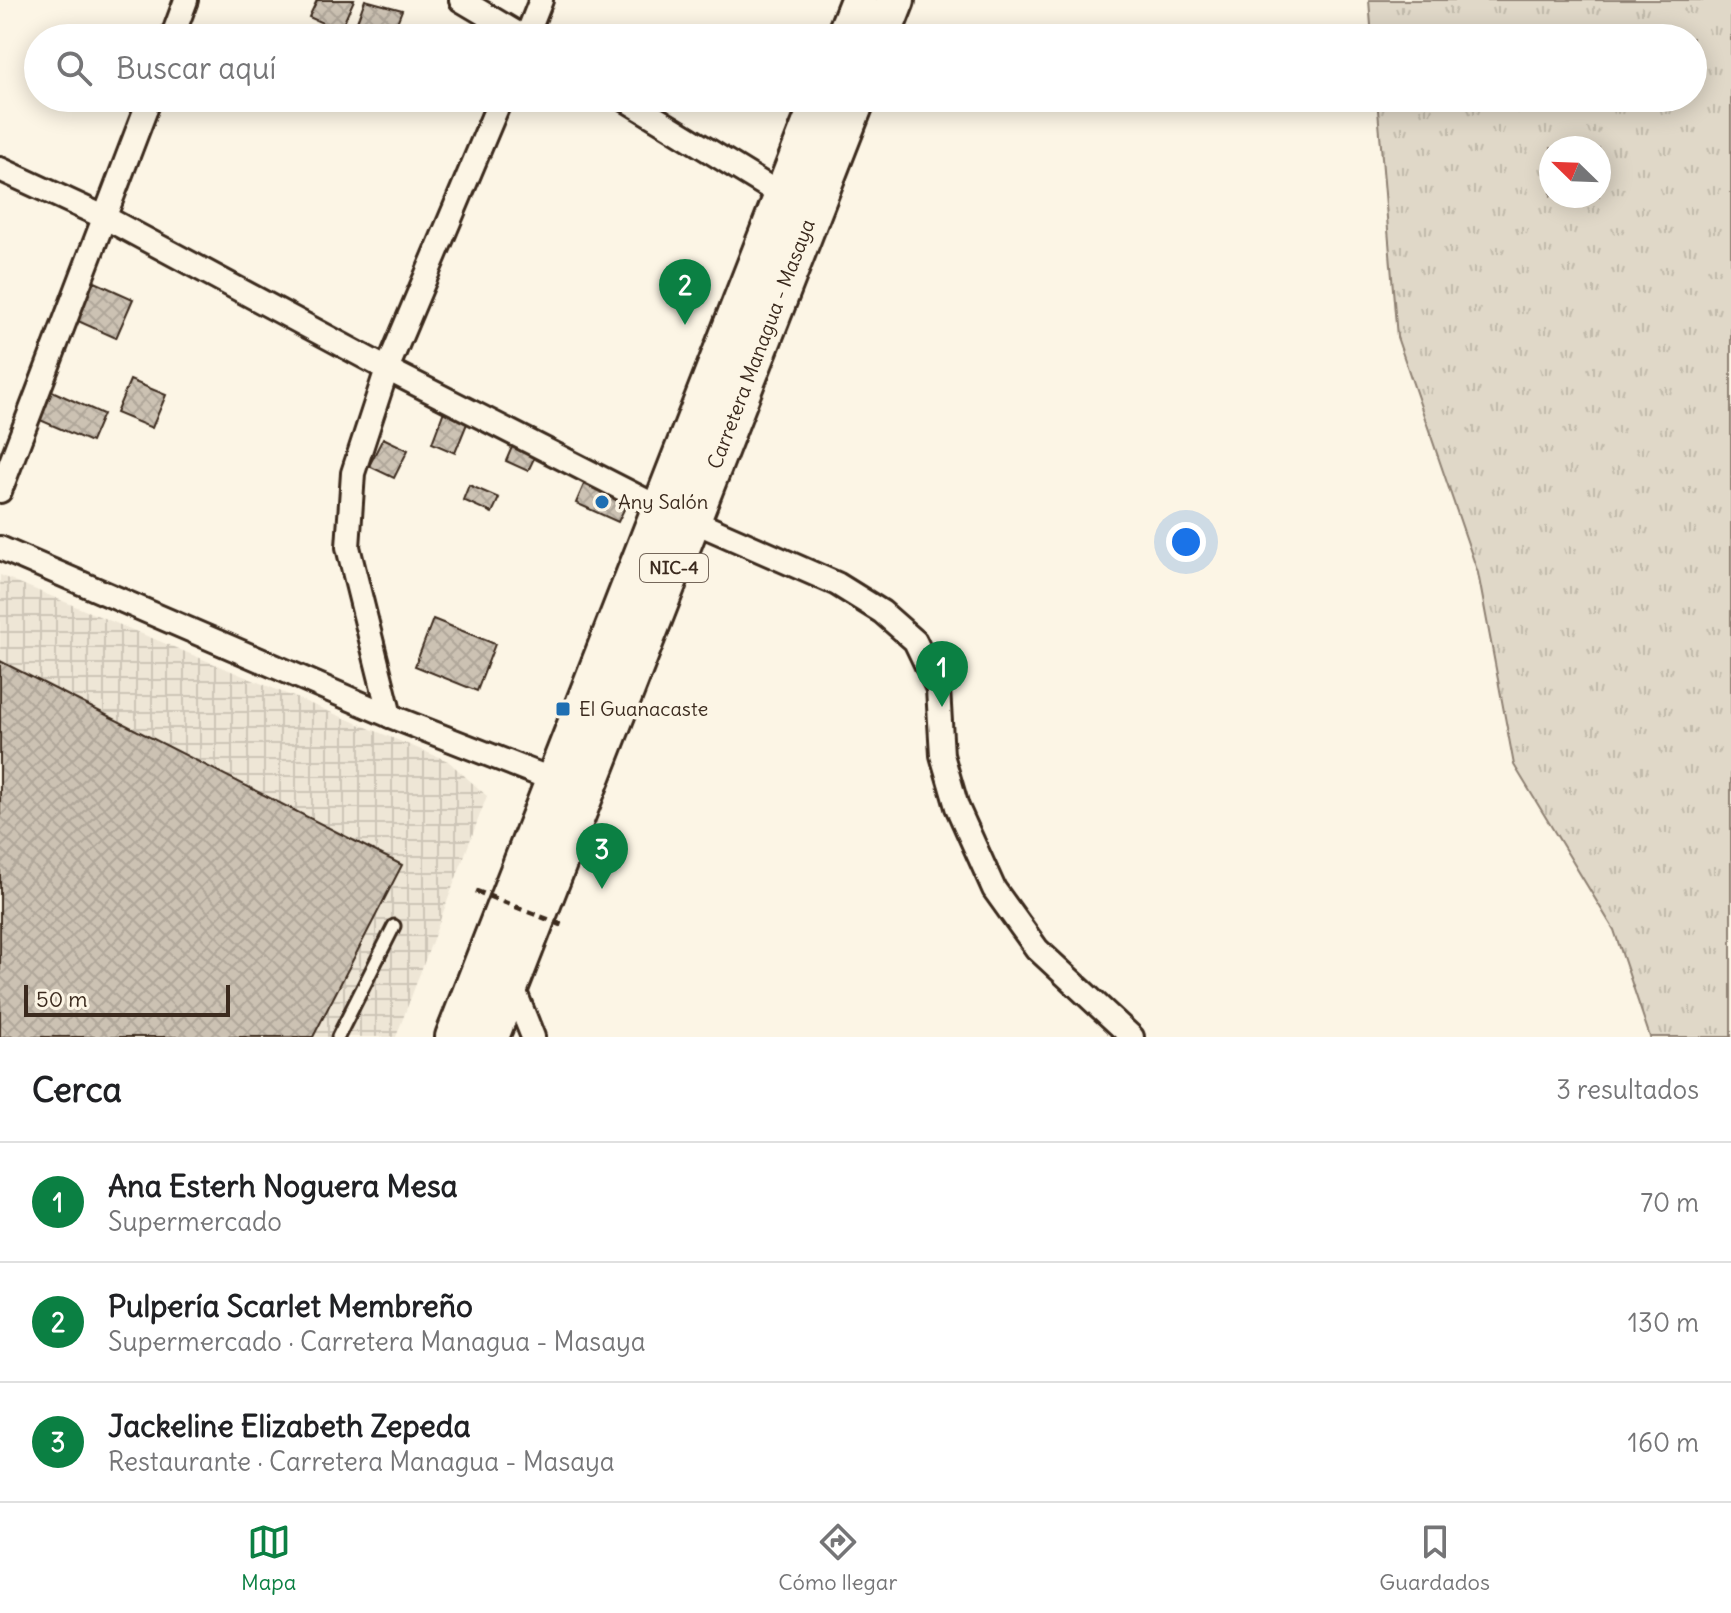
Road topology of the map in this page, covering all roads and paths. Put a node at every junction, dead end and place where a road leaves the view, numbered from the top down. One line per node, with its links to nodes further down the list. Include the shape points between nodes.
1 (186, 0): 6 (street)
2 (461, 0): 7 (street)
3 (541, 0): 8 (street)
4 (859, 0): 9 (highway)
5 (896, 0): 10 (highway)
6 (177, 24)
7 (501, 24)
8 (531, 24)
9 (850, 24)
10 (887, 24)
11 (145, 112): 18 (street)
12 (495, 112): 19 (street)
13 (646, 112): 17 (street)
14 (816, 112): 17 (highway, Carretera Managua - Masaya / NIC-4)
15 (852, 112): 22 (highway, Carretera Managua - Masaya / NIC-4)
16 (0, 169): 18 (street)
17 (783, 196): 21 (highway, Carretera Managua - Masaya / NIC-4)
18 (106, 218): 19 (street); 20 (street)
19 (387, 369): 21 (street); 24 (street, via 353,473 348,547)
20 (0, 491)
21 (660, 508): 25 (highway, Carretera Managua - Masaya / NIC-4)
22 (693, 521): 29 (highway, Carretera Managua - Masaya / NIC-4); 34 (street, via 837,584 915,641 938,689 942,755 957,807 994,889 1037,949)
23 (0, 548): 24 (street)
24 (390, 716): 25 (street)
25 (556, 781): 31 (highway, Carretera Managua - Masaya / NIC-4)
26 (476, 891): 27 (path, bridge)
27 (562, 925)
28 (394, 926): 30 (lane)
29 (511, 982): 32 (highway, Carretera Managua - Masaya / NIC-4); 33 (street)
30 (338, 1037)
31 (454, 1037)
32 (490, 1037)
33 (533, 1037)
34 (1132, 1037)

